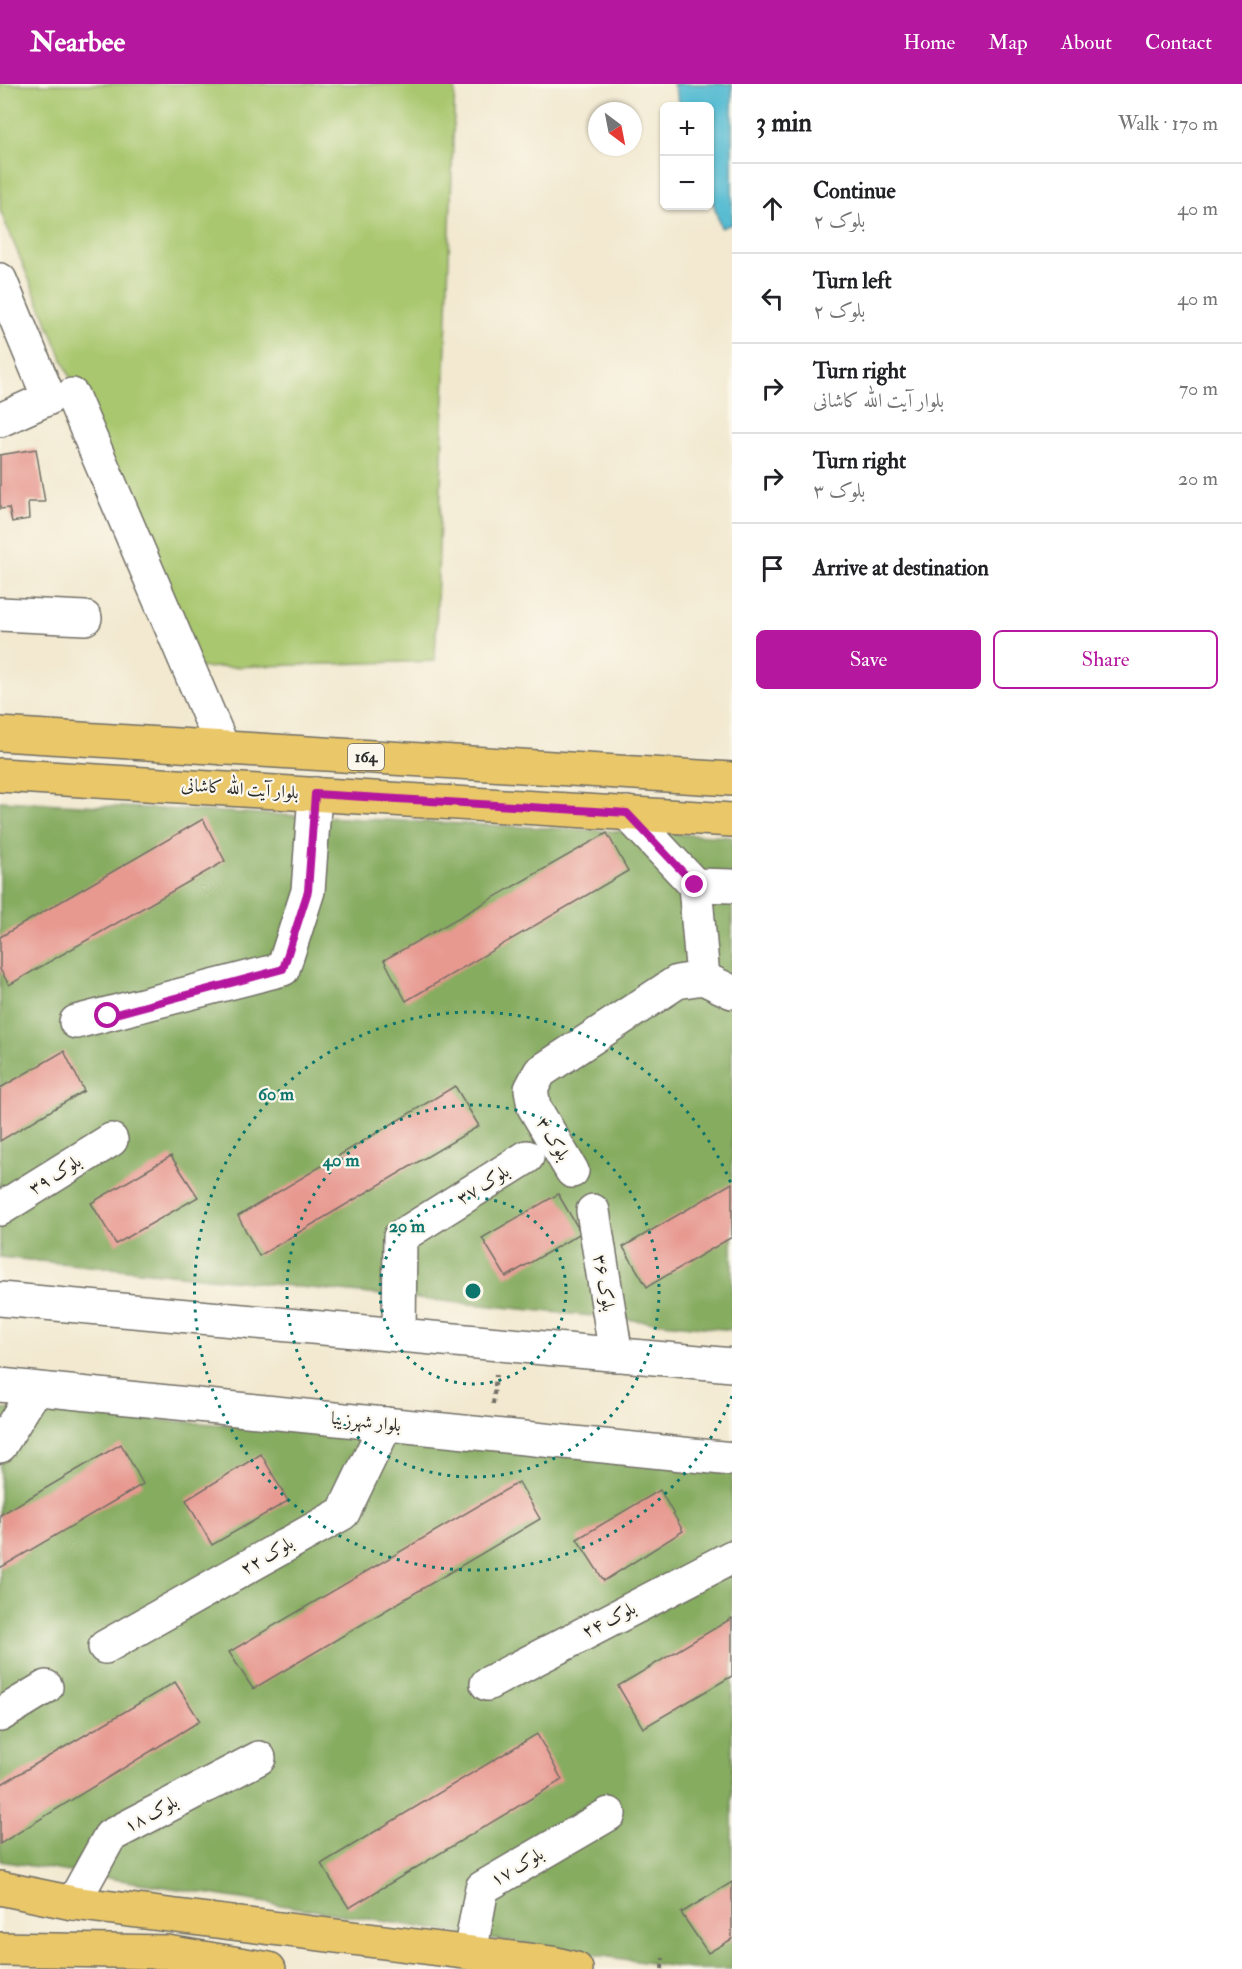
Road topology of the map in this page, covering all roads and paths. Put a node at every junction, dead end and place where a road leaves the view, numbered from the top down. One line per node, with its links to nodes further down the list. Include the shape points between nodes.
1 (0, 280): 3 (street, via 49,398)
2 (72, 395): 7 (street)
3 (0, 420)
4 (0, 614): 5 (street)
5 (85, 618)
6 (0, 734): 7 (main road, 164)
7 (223, 748): 9 (main road, 164)
8 (0, 775): 10 (main road, بلوار آیت الله کاشانی / 164)
9 (732, 779)
10 (315, 794): 11 (main road, بلوار آیت الله کاشانی / 164); 17 (street, via 308,891 283,969)
11 (627, 813): 12 (main road, بلوار آیت الله کاشانی / 164); 13 (street)
12 (732, 820)
13 (695, 885): 14 (street); 15 (street)
14 (732, 886)
15 (703, 978): 16 (street); 20 (street, بلوک ۳, via 677,982 540,1072 531,1089 534,1107)
16 (732, 992)
17 (76, 1022)
18 (111, 1140): 21 (street, بلوک ۳۹)
19 (527, 1157): 24 (street, بلوک ۳۷, via 400,1237)
20 (572, 1171)
21 (0, 1209)
22 (593, 1211): 26 (street, بلوک ۳۶)
23 (0, 1299): 24 (street)
24 (399, 1335): 25 (street)
25 (500, 1344): 26 (street); 31 (path)
26 (616, 1355): 27 (street)
27 (732, 1365)
28 (0, 1385): 29 (street, بلوار شهرزیبا)
29 (34, 1389): 30 (street, بلوار شهرزیبا); 32 (street)
30 (386, 1424): 31 (street, بلوار شهرزیبا); 35 (street, بلوک ۲۲, via 343,1513)
31 (490, 1434): 33 (street, بلوار شهرزیبا)
32 (0, 1446)
33 (732, 1459)
34 (732, 1557): 36 (street, بلوک ۲۴)
35 (105, 1647)
36 (487, 1684)
37 (46, 1687): 38 (street)
38 (0, 1715)
39 (259, 1758): 42 (street, بلوک ۱۸, via 110,1836)
40 (609, 1814): 44 (street, بلوک ۱۷, via 482,1888)
41 (0, 1888): 42 (main road)
42 (73, 1903): 44 (main road)
43 (0, 1949): 46 (main road, via 167,1952)
44 (470, 1953): 47 (main road)
45 (663, 1958): 48 (path)
46 (269, 1969)
47 (576, 1969)
48 (662, 1969)

